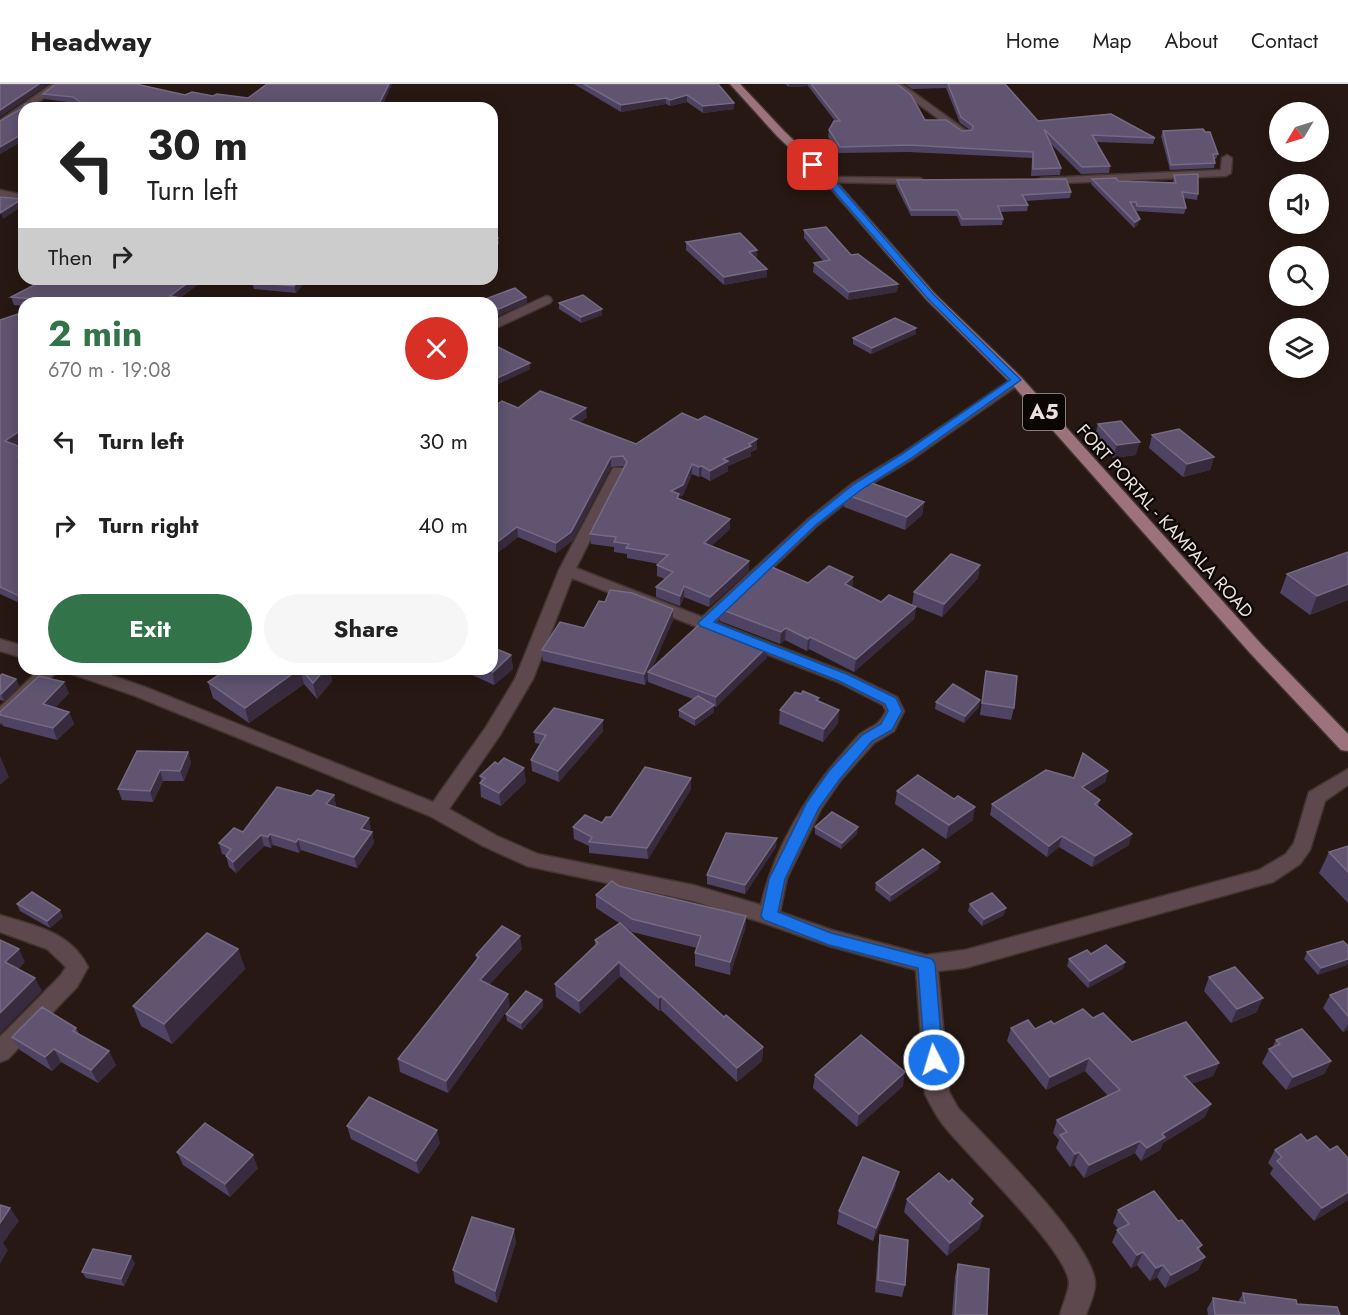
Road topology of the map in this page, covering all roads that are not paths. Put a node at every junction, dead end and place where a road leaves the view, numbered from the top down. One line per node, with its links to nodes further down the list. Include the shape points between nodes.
1 (58, 84): 4 (street)
2 (735, 84): 9 (main road, FORT PORTAL - KAMPALA ROAD / A5)
3 (896, 84): 7 (street)
4 (32, 102)
5 (18, 112): 6 (street)
6 (0, 124)
7 (966, 134)
8 (1227, 158): 11 (street, via 1226,173)
9 (829, 180): 10 (street); 16 (main road, FORT PORTAL - KAMPALA ROAD / A5, via 931,297)
10 (935, 181)
11 (1029, 181)
12 (0, 193): 13 (street)
13 (18, 197)
14 (546, 300): 15 (street)
15 (498, 323)
16 (1016, 380): 19 (street, via 858,486 813,522); 25 (main road, FORT PORTAL - KAMPALA ROAD / A5, via 1256,650)
17 (618, 471): 18 (street)
18 (567, 570): 19 (street); 27 (street, via 524,679)
19 (705, 623): 28 (street, via 844,678 891,701 895,711 887,727 867,738 813,806 777,879)
20 (0, 645): 21 (street)
21 (18, 650)
22 (45, 675): 24 (street)
23 (92, 675): 27 (street)
24 (0, 717)
25 (1348, 745)
26 (1348, 776): 30 (street, via 1316,797 1303,845 1293,859 1266,876 965,959)
27 (437, 811): 28 (street, via 534,861 693,892)
28 (769, 916): 30 (street, via 829,938)
29 (0, 923): 31 (street, via 59,945 72,955 77,967 69,981)
30 (926, 964): 32 (street, via 937,1094 950,1115 1043,1217 1075,1262 1082,1283)
31 (0, 1052)
32 (1073, 1315)

